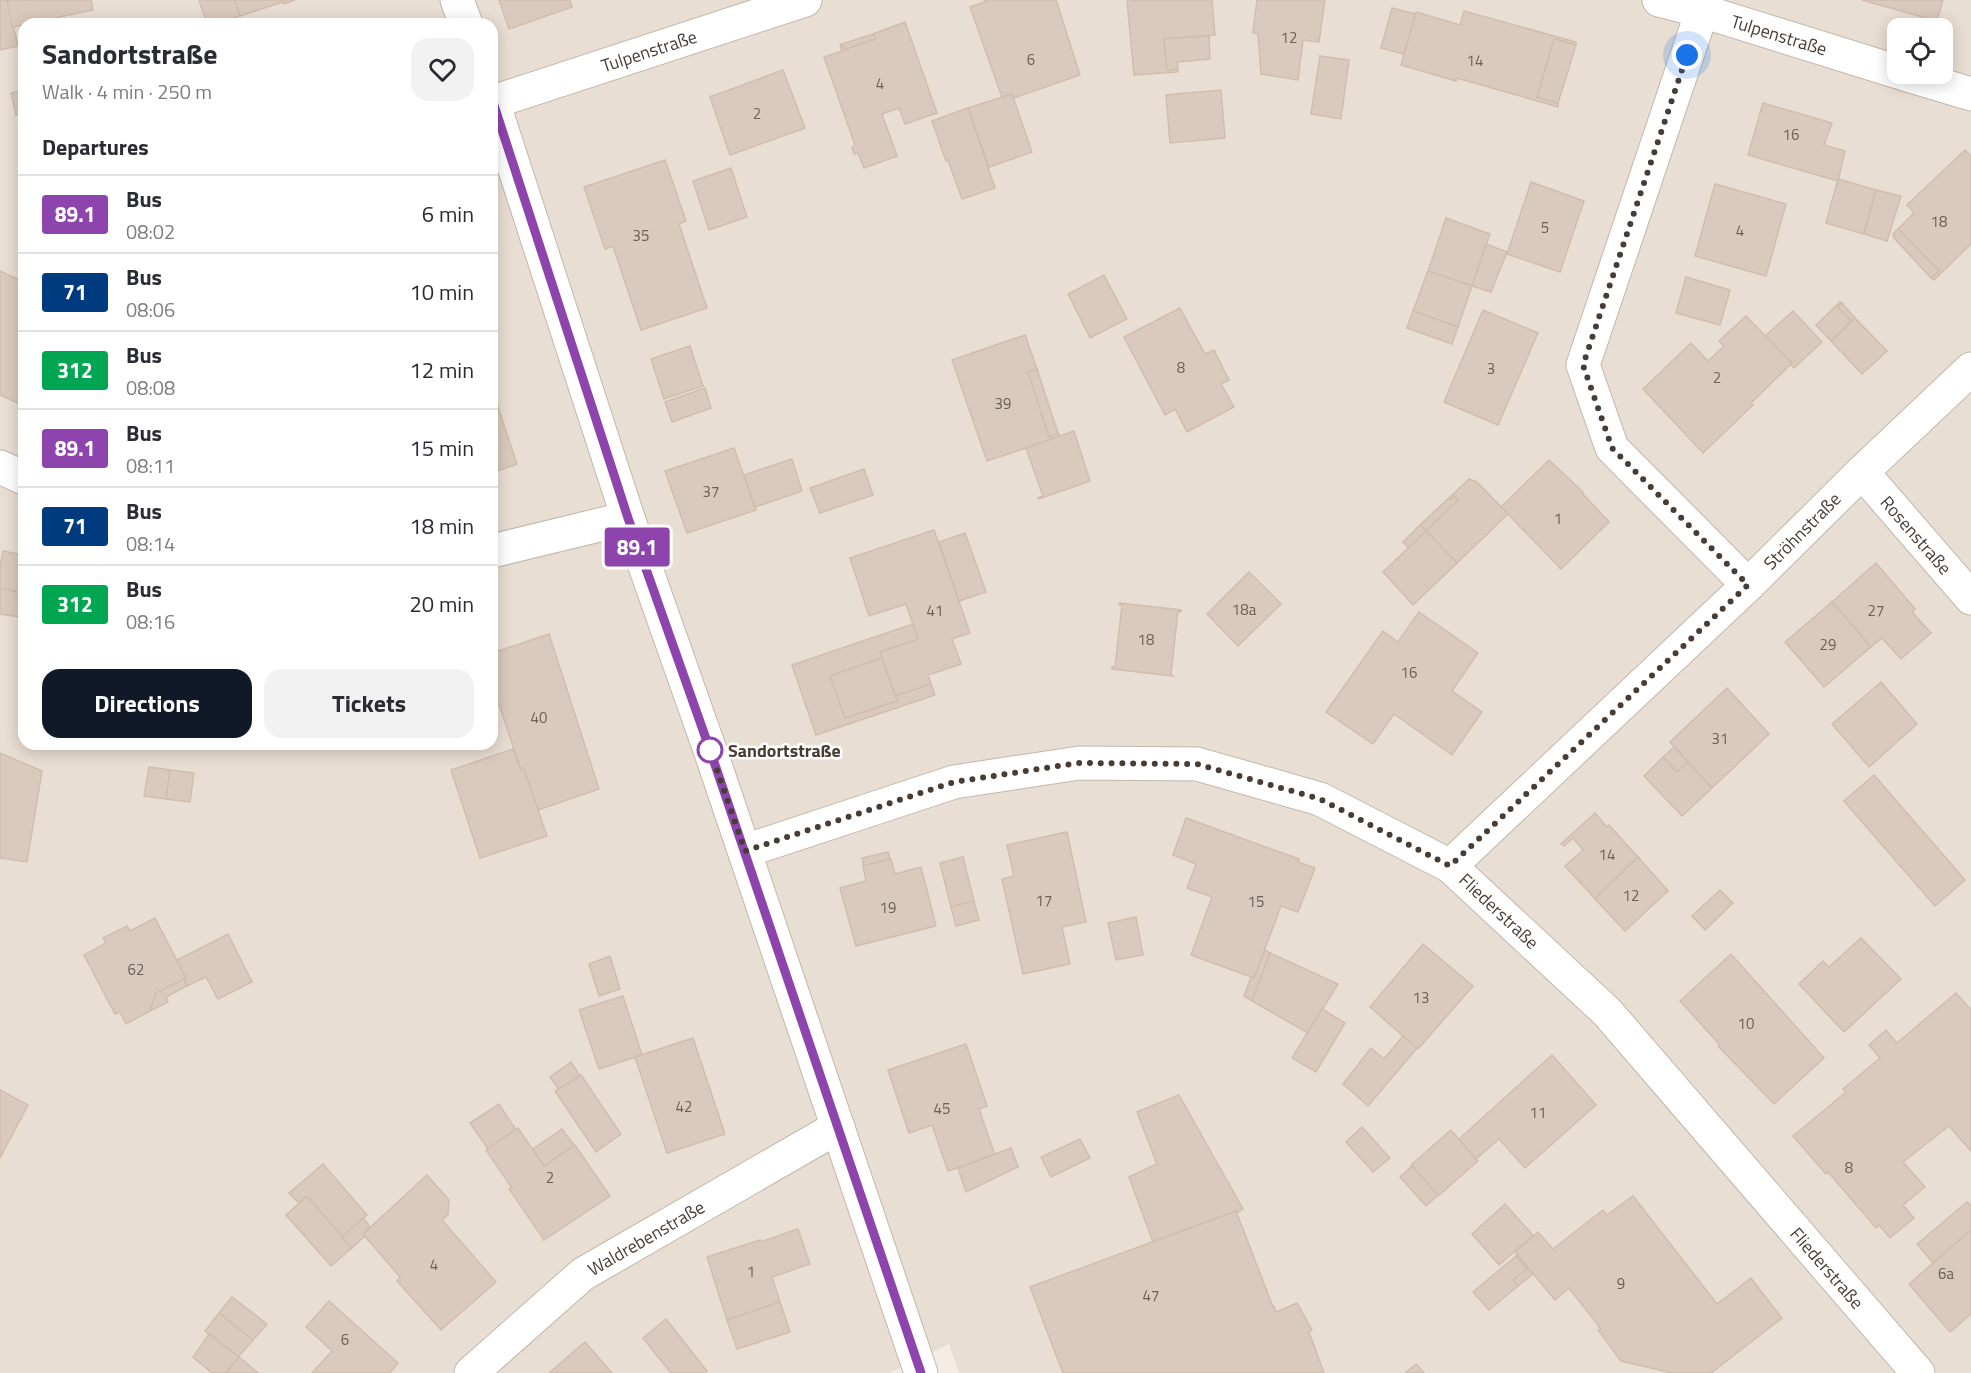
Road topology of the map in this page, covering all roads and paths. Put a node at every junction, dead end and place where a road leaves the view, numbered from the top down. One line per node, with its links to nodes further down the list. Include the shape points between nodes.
1 (457, 0): 5 (street)
2 (805, 0): 9 (street, Tulpenstraße)
3 (1659, 0): 4 (street, Tulpenstraße)
4 (1702, 11): 6 (street, Tulpenstraße); 17 (street, via 1583,365 1612,448)
5 (464, 18)
6 (1887, 69)
7 (1938, 84): 8 (street)
8 (1971, 94)
9 (498, 99)
10 (498, 116): 15 (street)
11 (1971, 369): 13 (street, Ströhnstraße)
12 (0, 467): 14 (street)
13 (1862, 472): 17 (street, Ströhnstraße); 18 (street, Rosenstraße)
14 (18, 475)
15 (628, 518): 16 (street); 19 (street)
16 (498, 550)
17 (1748, 585): 20 (street, Ströhnstraße)
18 (1971, 598)
19 (745, 851): 20 (street, Fliederstraße, via 954,782 1078,763 1197,764 1320,799); 21 (street)
20 (1450, 866): 22 (street, Fliederstraße, via 1607,1012)
21 (838, 1127): 23 (street, Waldrebenstraße, via 583,1274); 24 (street)
22 (1913, 1372)
23 (471, 1373)
24 (921, 1373)

